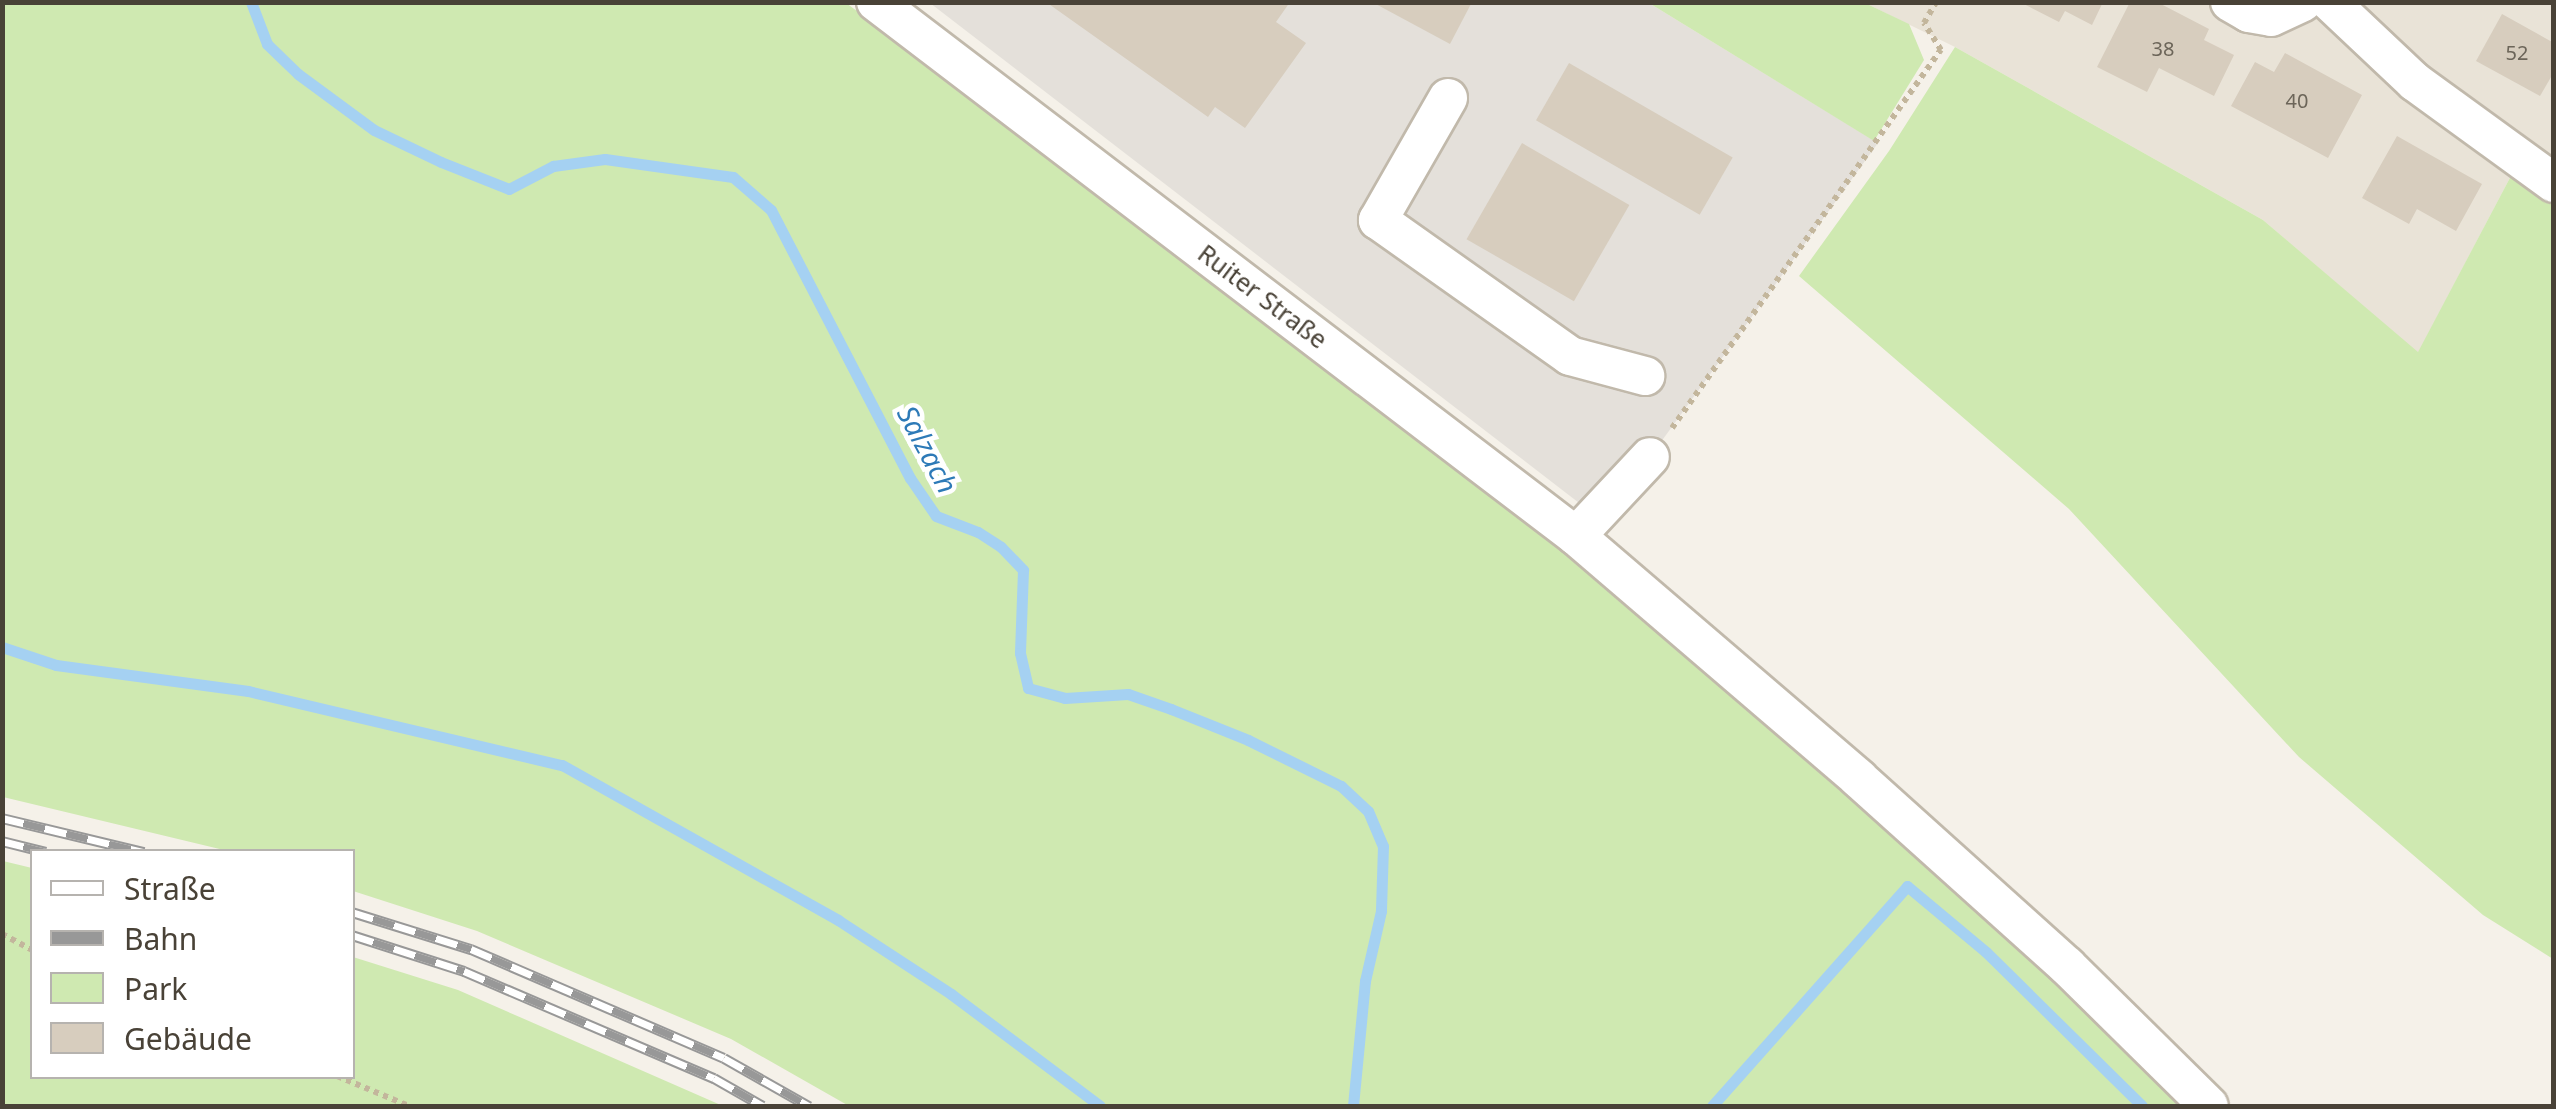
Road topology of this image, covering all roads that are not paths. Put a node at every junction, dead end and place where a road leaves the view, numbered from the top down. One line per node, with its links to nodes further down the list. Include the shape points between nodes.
1 (876, 2): 9 (street, Ruiter Straße)
2 (2230, 2): 3 (street, via 2272,17)
3 (2303, 2)
4 (2330, 2): 6 (street, via 2415,82)
5 (1448, 98): 7 (street, via 1378,220 1570,356)
6 (2554, 182)
7 (1645, 376)
8 (1650, 458): 9 (street)
9 (1576, 536): 10 (street, Ruiter Straße, via 2067,966)
10 (2209, 1106)

